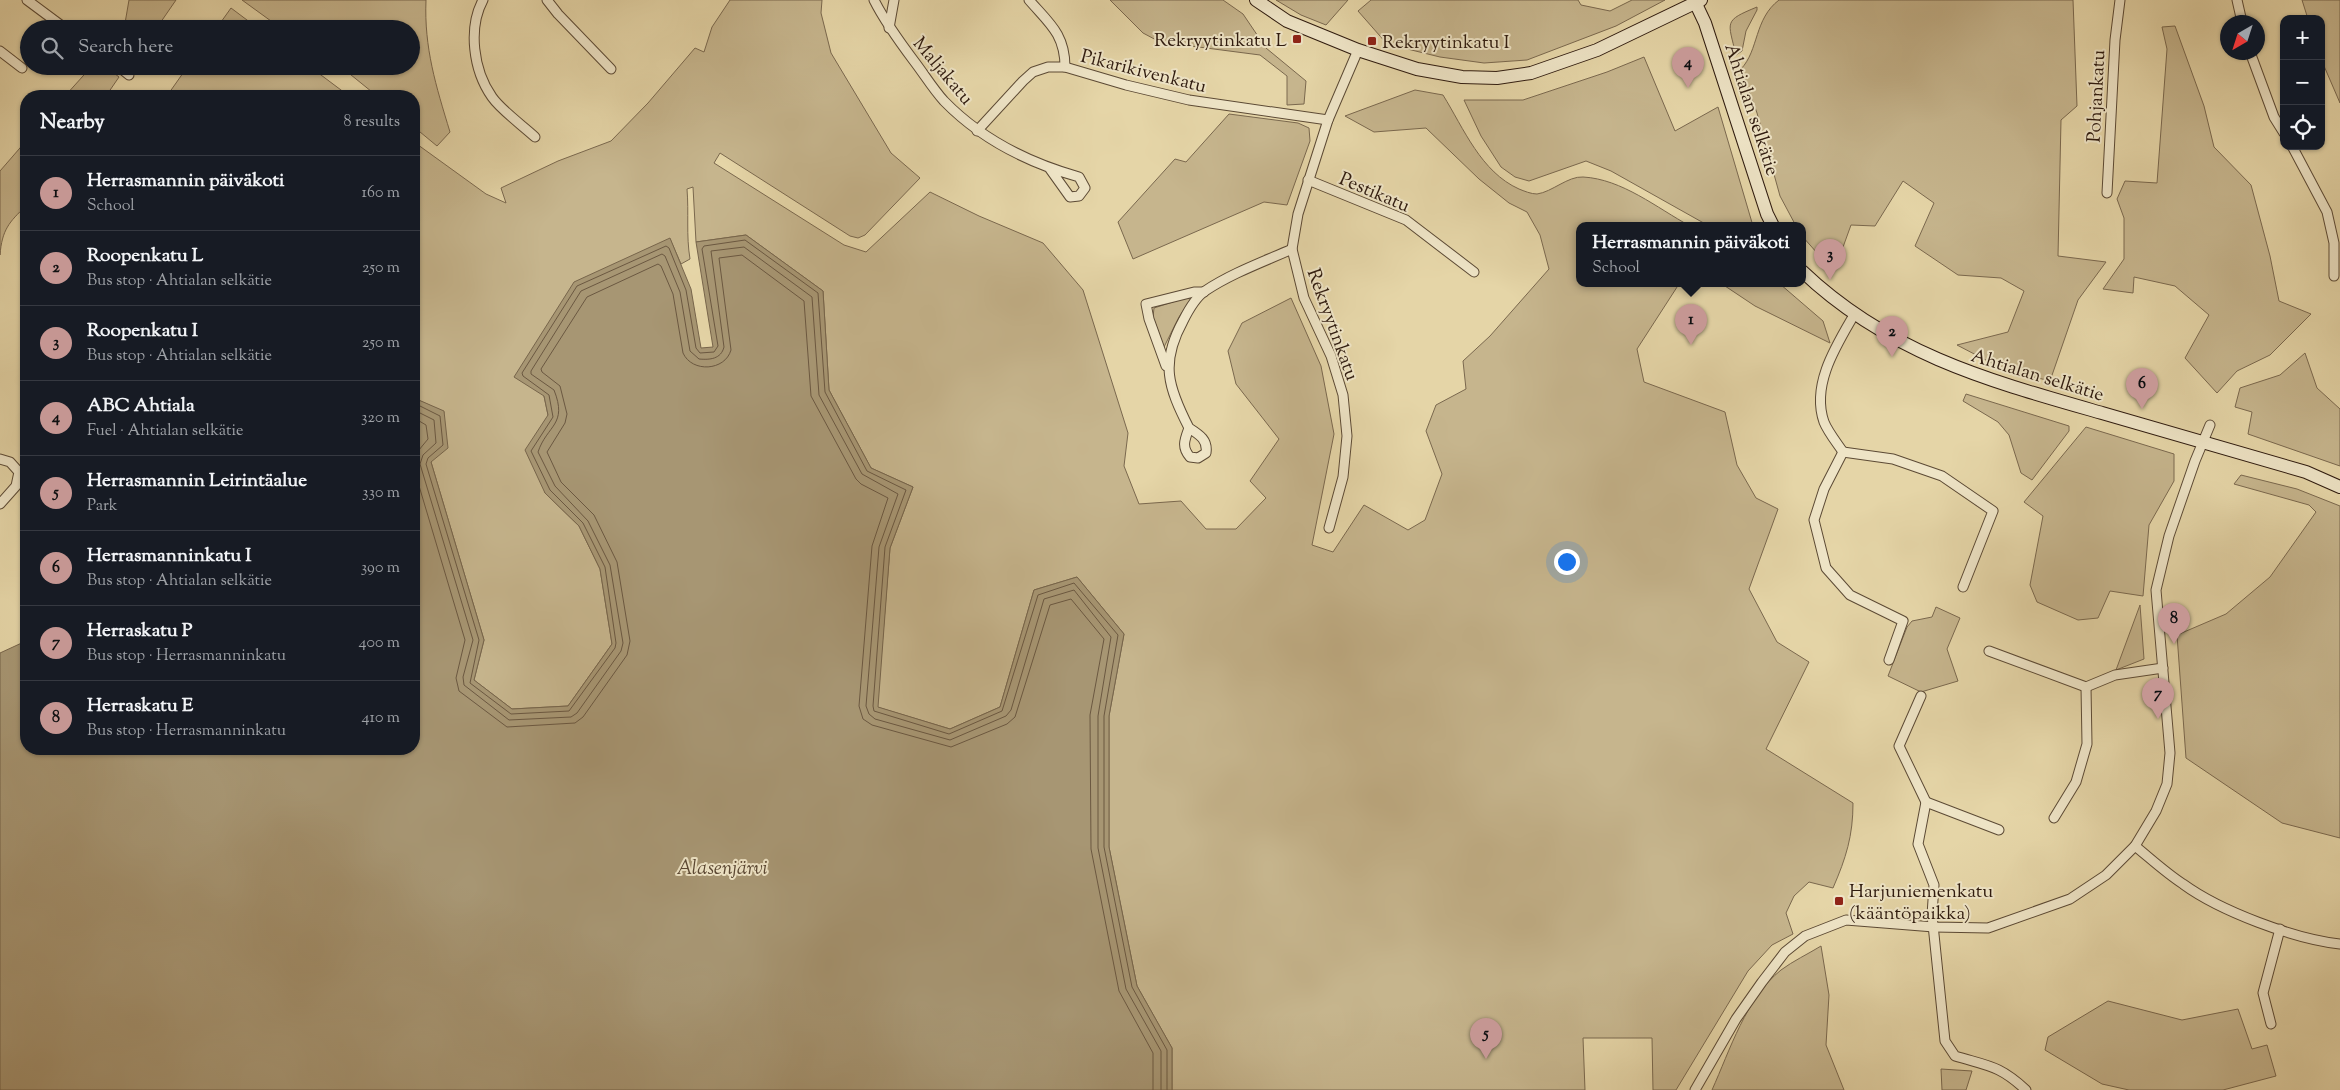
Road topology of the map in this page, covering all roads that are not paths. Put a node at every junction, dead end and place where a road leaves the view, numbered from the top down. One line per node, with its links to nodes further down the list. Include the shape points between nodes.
1 (27, 0): 12 (street)
2 (483, 0): 23 (street, via 476,13 474,37 478,67 492,97)
3 (547, 0): 19 (street)
4 (874, 0): 13 (street, Maljakatu)
5 (894, 0): 13 (street, Maljakatu)
6 (1029, 0): 18 (street, via 1057,31 1065,49)
7 (1256, 0): 14 (street, via 1287,21)
8 (2120, 0): 27 (street, Pohjankatu)
9 (2237, 0): 11 (street)
10 (1699, 2): 14 (street, via 1597,50 1532,73 1497,78 1462,77 1418,69); 28 (street, Ahtialan selkätie)
11 (2240, 15)
12 (54, 20)
13 (889, 28): 22 (street, Maljakatu, via 943,100)
14 (1358, 50): 20 (street, Rekryytinkatu)
15 (0, 51): 17 (street)
16 (2253, 60): 21 (street)
17 (20, 66)
18 (1065, 67): 20 (street, Pikarikivenkatu, via 1189,100); 22 (street, Pikarikivenkatu, via 1048,67 1033,72)
19 (611, 69)
20 (1328, 120): 26 (street, Rekryytinkatu)
21 (2280, 127)
22 (977, 131): 25 (street, Maljakatu)
23 (534, 137)
24 (2294, 150): 32 (street, via 2327,212 2334,243)
25 (1050, 169)
26 (1308, 180): 29 (street, Rekryytinkatu); 30 (street, Pestikatu, via 1406,220)
27 (2106, 193)
28 (1771, 222)
29 (1292, 249): 33 (street, via 1243,270); 45 (street, Rekryytinkatu, via 1304,298 1331,356 1343,394 1347,436 1343,477)
30 (1474, 272)
31 (1806, 275): 34 (street, Ahtialan selkätie)
32 (2334, 276)
33 (1204, 292): 35 (street, via 1189,309 1178,330 1170,348); 35 (street, via 1146,304)
34 (1854, 315): 38 (street, Ahtialan selkätie, via 1952,366 1997,383); 39 (street, via 1820,389 1824,422)
35 (1167, 369): 37 (street)
36 (2210, 425): 38 (street)
37 (1189, 428)
38 (2202, 443): 43 (street, Ahtialan selkätie, via 2306,472); 49 (street, via 2169,536 2156,590)
39 (1843, 452): 46 (street, via 1893,459 1942,476 1993,511); 48 (street, via 1824,488 1814,520 1826,568 1850,595 1903,621)
40 (0, 459): 41 (street, via 10,462)
41 (20, 475)
42 (20, 483): 44 (street)
43 (2340, 487)
44 (0, 504)
45 (1329, 528)
46 (1963, 587)
47 (1989, 651): 50 (street)
48 (1889, 660)
49 (2163, 668): 50 (street, via 2115,675); 55 (street, via 2170,753 2168,784)
50 (2086, 687): 53 (street, via 2087,744 2076,782)
51 (1920, 696): 52 (street, via 1899,746)
52 (1926, 802): 54 (street); 56 (street, via 1918,844 1934,885)
53 (2054, 818)
54 (1999, 830)
55 (2135, 846): 56 (street, via 2106,875 2070,899 1988,928); 57 (street, via 2183,884 2217,905)
56 (1934, 927): 60 (street, via 1846,920 1805,936 1785,952 1762,982 1736,1019); 61 (street, via 1945,1041 1955,1056 1996,1067)
57 (2280, 929): 58 (street); 59 (street, via 2263,993)
58 (2340, 944)
59 (2271, 1024)
60 (1695, 1090)
61 (2026, 1090)

